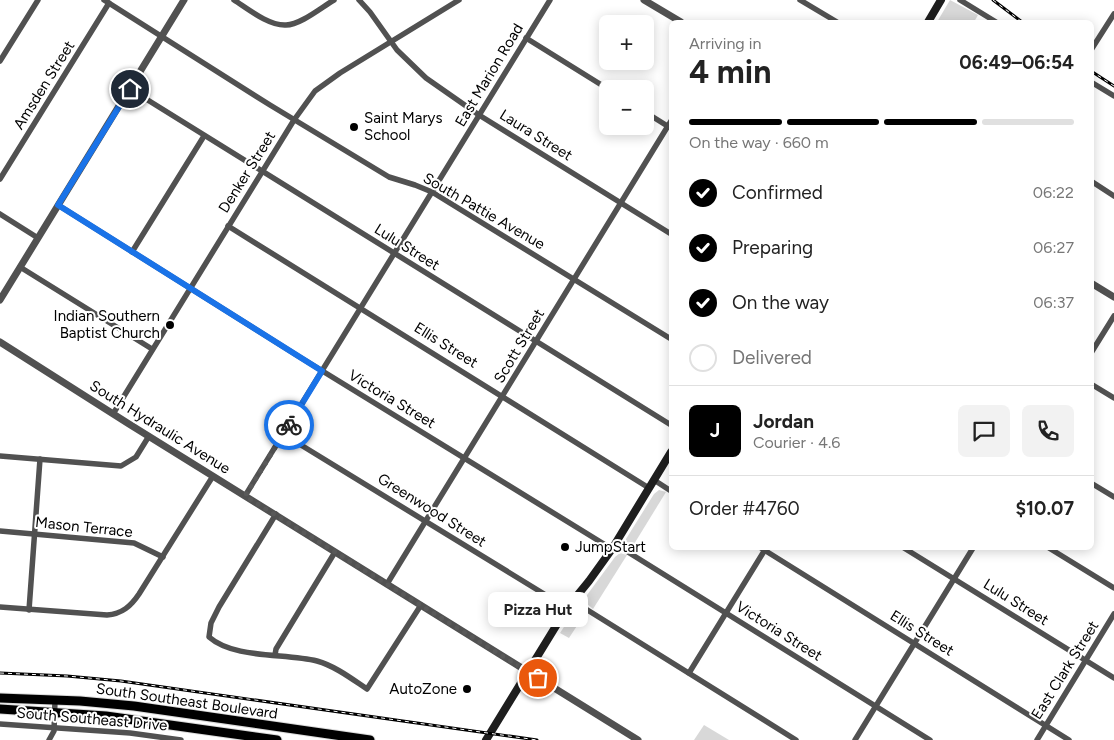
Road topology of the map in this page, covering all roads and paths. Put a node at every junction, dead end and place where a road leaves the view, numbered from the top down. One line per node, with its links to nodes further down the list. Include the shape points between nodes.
1 (38, 0): 22 (street)
2 (184, 0): 18 (street)
3 (234, 0): 4 (street, via 266,20 286,25 298,22)
4 (334, 0)
5 (359, 0): 20 (street, Laura Street)
6 (459, 0): 20 (street, Denker Street)
7 (550, 0): 19 (street, East Marion Road)
8 (644, 0): 14 (street)
9 (800, 0): 15 (street)
10 (941, 0): 16 (main road)
11 (960, 0): 17 (street)
12 (106, 1): 18 (street, South Pattie Avenue); 34 (street, Amsden Street)
13 (1114, 14): 21 (street)
14 (678, 20)
15 (833, 20)
16 (929, 20)
17 (993, 20)
18 (162, 36): 25 (street); 29 (street, South Pattie Avenue)
19 (526, 38): 23 (street); 27 (street, East Marion Road)
20 (392, 42): 27 (street, Laura Street, via 426,78); 29 (street, Denker Street, via 316,91)
21 (1094, 45)
22 (0, 61)
23 (599, 83)
24 (1094, 84): 26 (street)
25 (130, 89): 32 (street, Lulu Street); 39 (street)
26 (1114, 96)
27 (479, 115): 36 (street, East Marion Road); 38 (street, Laura Street)
28 (654, 117): 30 (street)
29 (294, 120): 33 (street, Denker Street); 36 (street, South Pattie Avenue, via 389,177)
30 (669, 124)
31 (669, 127): 38 (street, Scott Street)
32 (204, 136): 33 (street, Lulu Street); 44 (street)
33 (262, 172): 41 (street, Denker Street); 45 (street, Lulu Street)
34 (0, 179)
35 (1094, 184): 37 (street)
36 (432, 192): 45 (street, East Marion Road); 47 (street, South Pattie Avenue)
37 (1114, 196)
38 (621, 203): 42 (street, Laura Street); 47 (street, Scott Street)
39 (58, 205): 43 (street); 44 (street, Victoria Street)
40 (0, 214): 43 (street)
41 (228, 226): 49 (street, Denker Street); 52 (street, Ellis Street)
42 (669, 233)
43 (38, 238): 46 (street)
44 (132, 252): 49 (street, Victoria Street)
45 (394, 254): 52 (street, East Marion Road); 56 (street, Lulu Street)
46 (20, 267): 51 (street); 58 (street)
47 (575, 279): 54 (street, South Pattie Avenue); 56 (street, Scott Street)
48 (1094, 285): 50 (street)
49 (190, 288): 58 (street, Denker Street); 59 (street, Victoria Street)
50 (1114, 298)
51 (0, 300)
52 (361, 308): 59 (street, East Marion Road); 61 (street, Ellis Street)
53 (1114, 316): 57 (street)
54 (669, 338)
55 (0, 342): 63 (street, South Hydraulic Avenue)
56 (536, 342): 61 (street, Scott Street); 64 (street, Lulu Street)
57 (1094, 348)
58 (152, 349): 63 (street, Denker Street)
59 (322, 371): 65 (street, East Marion Road); 69 (street, Victoria Street)
60 (1094, 386): 62 (street)
61 (503, 396): 69 (street, Scott Street); 74 (street, Ellis Street)
62 (1114, 398)
63 (113, 414): 66 (street, South Hydraulic Avenue)
64 (669, 424)
65 (283, 434): 76 (street, East Marion Road); 79 (street, Greenwood Street)
66 (149, 436): 70 (street, via 136,457 121,466); 71 (street, South Hydraulic Avenue)
67 (669, 455): 72 (main road)
68 (0, 456): 70 (street)
69 (465, 458): 79 (street, Scott Street); 82 (street, Victoria Street)
70 (40, 459): 81 (street)
71 (213, 476): 76 (street, South Hydraulic Avenue); 89 (street)
72 (654, 480): 74 (main road); 75 (street)
73 (1094, 485): 77 (street)
74 (649, 488): 82 (main road)
75 (669, 490)
76 (245, 496): 78 (street, South Hydraulic Avenue)
77 (1114, 497)
78 (276, 514): 88 (street, South Hydraulic Avenue); 101 (street, via 219,607 211,623 209,637 217,645)
79 (426, 521): 91 (street, Scott Street); 96 (street, Greenwood Street)
80 (0, 532): 81 (street, Mason Terrace)
81 (35, 534): 89 (street, Mason Terrace, via 134,543); 97 (street)
82 (613, 546): 93 (main road); 98 (street, Victoria Street)
83 (763, 550): 98 (street)
84 (767, 550): 100 (street, Ellis Street)
85 (907, 550): 90 (street, Lulu Street)
86 (972, 550): 90 (street)
87 (1052, 550): 92 (street)
88 (335, 552): 91 (street, South Hydraulic Avenue); 101 (street)
89 (163, 556): 97 (street, via 134,601 118,613)
90 (954, 578): 100 (street); 102 (street, Lulu Street)
91 (387, 584): 94 (street, South Hydraulic Avenue)
92 (1114, 588)
93 (573, 601): 96 (main road); 104 (street)
94 (421, 605): 101 (street, via 368,689 329,665); 103 (street, South Hydraulic Avenue)
95 (0, 607): 97 (street)
96 (567, 608): 103 (main road)
97 (29, 610)
98 (726, 612): 104 (street); 108 (street, Victoria Street)
99 (1114, 614): 102 (street, East Clark Street)
100 (915, 643): 108 (street); 112 (street, Ellis Street)
101 (275, 655)
102 (1086, 660): 105 (street, Lulu Street); 112 (street, East Clark Street)
103 (527, 672): 119 (main road); 120 (street, South Hydraulic Avenue)
104 (689, 673): 121 (street)
105 (1114, 678)
106 (0, 698): 107 (main road, South Southeast Boulevard)
107 (55, 700): 110 (street); 118 (main road, South Southeast Boulevard, via 134,706)
108 (876, 706): 122 (street); 123 (street, Victoria Street)
109 (0, 709): 110 (main road, South Southeast Boulevard)
110 (55, 712): 113 (street); 117 (main road, South Southeast Boulevard, via 144,720)
111 (0, 724): 113 (street, South Southeast Drive)
112 (1046, 725): 124 (street, East Clark Street); 125 (street, Ellis Street)
113 (54, 728): 114 (street, South Southeast Drive); 115 (street)
114 (130, 737): 116 (street, South Southeast Drive)
115 (49, 740)
116 (181, 740)
117 (277, 740)
118 (370, 740)
119 (486, 740)
120 (638, 740)
121 (796, 740)
122 (855, 740)
123 (930, 740)
124 (1036, 740)
125 (1070, 740)

